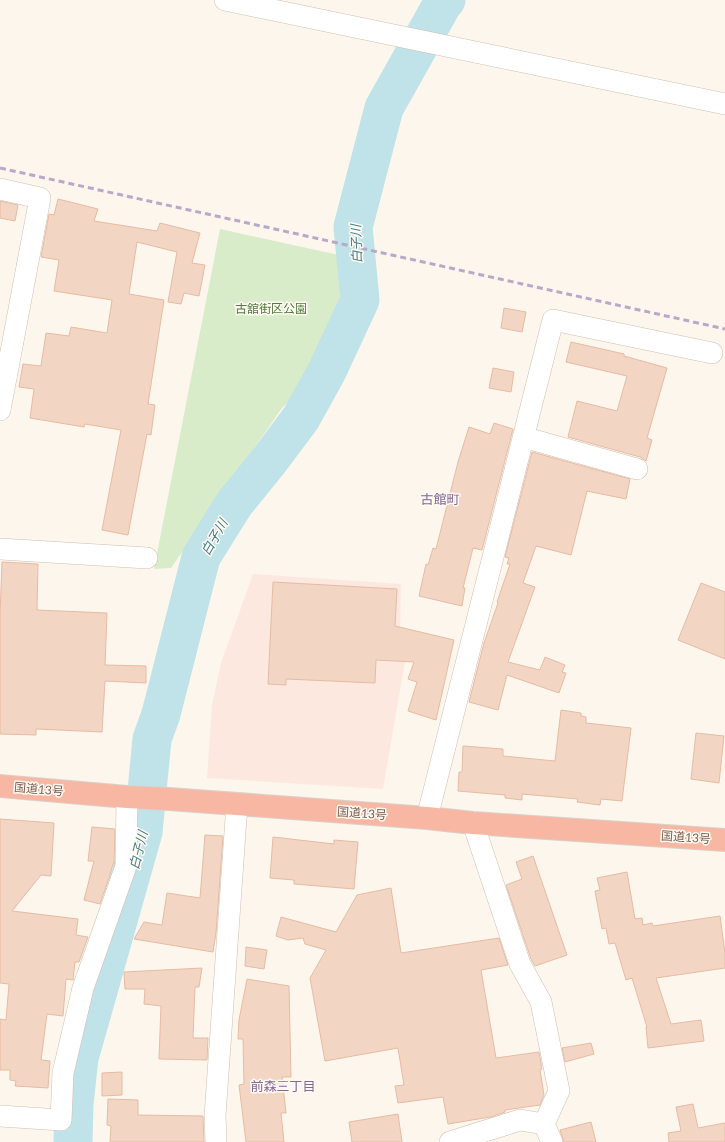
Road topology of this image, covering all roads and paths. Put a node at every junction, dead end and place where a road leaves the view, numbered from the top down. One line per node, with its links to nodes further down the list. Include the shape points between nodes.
1 (225, 0): 2 (street)
2 (725, 104)
3 (0, 189): 5 (street, via 40,198)
4 (712, 353): 6 (street, via 553,320)
5 (0, 410)
6 (523, 437): 7 (street); 13 (street)
7 (637, 469)
8 (0, 549): 9 (street)
9 (146, 558)
10 (0, 786): 11 (highway, 国道13号)
11 (128, 797): 12 (highway, 国道13号); 16 (street, via 126,866 83,988 63,1073 61,1120)
12 (237, 804): 13 (highway, 国道13号); 18 (street, via 216,1109)
13 (427, 818): 14 (highway, 国道13号)
14 (473, 823): 15 (highway, 国道13号); 17 (street, via 520,964 541,1002 559,1091)
15 (725, 840)
16 (0, 1116)
17 (548, 1133): 19 (street, via 520,1120)
18 (216, 1142)
19 (450, 1142)

